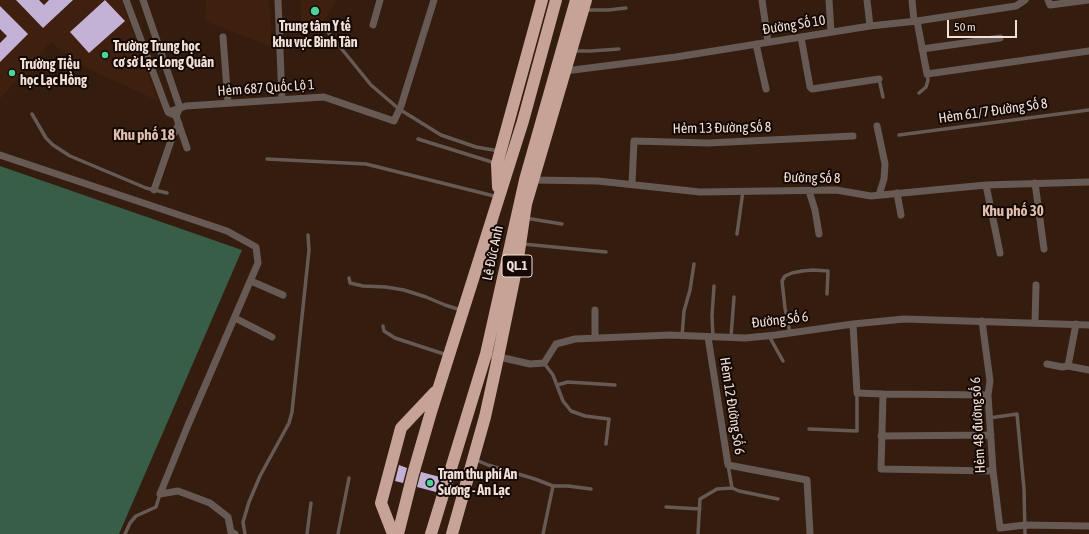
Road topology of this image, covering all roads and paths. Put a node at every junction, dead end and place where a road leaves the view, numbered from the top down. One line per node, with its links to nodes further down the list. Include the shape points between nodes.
1 (126, 0): 35 (street)
2 (143, 0): 32 (street)
3 (278, 0): 40 (street)
4 (380, 0): 20 (street)
5 (434, 0): 42 (street)
6 (542, 0): 54 (highway, QL.1)
7 (556, 0): 69 (highway, Lê Đức Anh / QL.1)
8 (576, 0): 58 (highway, Lê Đức Anh / QL.1)
9 (762, 0): 26 (street)
10 (828, 0): 22 (street)
11 (867, 0): 21 (street)
12 (912, 0): 19 (street)
13 (1025, 0): 19 (street, Đường Số 10, via 1016,6)
14 (1048, 0): 15 (street, via 1050,5)
15 (1089, 0)
16 (585, 5): 17 (lane, via 608,10); 30 (highway, Lê Đức Anh / QL.1)
17 (626, 8)
18 (311, 21): 42 (lane, via 321,24 371,85)
19 (916, 21): 21 (street, Đường Số 10); 29 (street)
20 (373, 25)
21 (870, 26): 22 (street, Đường Số 10)
22 (831, 32): 24 (street, Đường Số 10)
23 (223, 37): 41 (street)
24 (802, 37): 26 (street, Đường Số 10); 36 (street, via 812,89)
25 (1000, 38): 29 (street)
26 (768, 42): 27 (street, Đường Số 10)
27 (756, 44): 33 (street, Đường Số 10); 37 (street)
28 (619, 49): 30 (lane)
29 (922, 49): 34 (street)
30 (571, 51): 33 (highway, Lê Đức Anh / QL.1)
31 (1089, 51): 34 (street)
32 (167, 71): 35 (street); 43 (street)
33 (565, 71): 58 (highway, Lê Đức Anh / QL.1)
34 (927, 74): 38 (lane, via 926,87)
35 (155, 76): 45 (street)
36 (879, 79): 39 (lane)
37 (766, 88)
38 (920, 93)
39 (882, 97)
40 (282, 100): 41 (street, Hẻm 687 Quốc Lộ 1); 42 (street, Hẻm 687 Quốc Lộ 1, via 324,96 394,121)
41 (228, 104): 43 (street, Hẻm 687 Quốc Lộ 1)
42 (400, 107): 54 (lane, via 441,135 476,147)
43 (180, 108): 45 (street, Hẻm 687 Quốc Lộ 1); 47 (street)
44 (1089, 110): 50 (lane, Hẻm 61/7 Đường Số 8)
45 (168, 112): 47 (street)
46 (32, 114): 63 (lane, via 46,138 70,156)
47 (176, 116): 48 (street)
48 (179, 124): 53 (street); 63 (street)
49 (877, 126): 68 (street, via 885,164)
50 (899, 135)
51 (853, 136): 61 (street, Hẻm 13 Đường Số 8, via 708,143 634,142)
52 (418, 139): 57 (lane)
53 (187, 148)
54 (501, 151): 57 (highway, QL.1)
55 (0, 155): 82 (street, via 227,231 256,247 258,263)
56 (267, 159): 69 (lane, via 366,164)
57 (498, 164): 69 (highway, QL.1)
58 (529, 180): 61 (street, Đường Số 8); 71 (highway, Lê Đức Anh / QL.1)
59 (1089, 182): 60 (street, Đường Số 8)
60 (1035, 183): 62 (street, Đường Số 8); 77 (street)
61 (632, 184): 64 (street, Đường Số 8, via 700,192)
62 (986, 185): 67 (street, Đường Số 8); 79 (street)
63 (154, 190): 66 (lane)
64 (743, 191): 65 (street, Đường Số 8); 73 (lane)
65 (809, 191): 68 (street, Đường Số 8, via 836,190); 74 (street, via 816,210)
66 (167, 193)
67 (897, 193): 68 (street, Đường Số 8); 70 (street)
68 (879, 195)
69 (499, 197): 89 (highway, Lê Đức Anh / QL.1)
70 (901, 215)
71 (520, 217): 72 (lane); 76 (highway, Lê Đức Anh / QL.1)
72 (562, 224)
73 (737, 234)
74 (819, 234)
75 (308, 236): 140 (lane, via 310,250 292,412 289,423 249,502 242,522)
76 (516, 243): 78 (lane); 104 (highway, Lê Đức Anh / QL.1); 106 (highway, Lê Đức Anh / QL.1)
77 (1044, 249)
78 (606, 252)
79 (1000, 253)
80 (694, 264): 98 (lane, via 684,311)
81 (350, 278): 89 (lane, via 350,283 404,290)
82 (251, 281): 86 (street); 90 (street)
83 (714, 286): 101 (lane)
84 (1036, 286): 92 (street)
85 (827, 294): 97 (lane, via 828,271 802,271 785,276 782,281)
86 (283, 295)
87 (734, 297): 102 (lane)
88 (595, 310): 103 (street)
89 (464, 311): 105 (highway, Lê Đức Anh / QL.1)
90 (236, 318): 100 (street); 130 (street)
91 (982, 321): 92 (street, Đường Số 6); 93 (street, Đường Số 6, via 904,320); 117 (street, Hẻm 48 đường số 6, via 990,381)
92 (1035, 323): 94 (street, Đường Số 6)
93 (853, 324): 97 (street, Đường Số 6); 115 (street)
94 (1076, 324): 95 (street, Đường Số 6); 110 (street)
95 (1089, 324)
96 (383, 326): 105 (lane, via 384,331 395,338)
97 (790, 333): 99 (street, Đường Số 6)
98 (682, 336): 101 (street, Đường Số 6); 103 (street, Đường Số 6)
99 (769, 336): 102 (street, Đường Số 6); 107 (lane)
100 (272, 337)
101 (710, 337): 102 (street, Đường Số 6); 124 (street, Hẻm 12 Đường Số 6)
102 (731, 337)
103 (595, 338): 108 (street, Đường Số 6, via 575,339 556,344)
104 (486, 354): 106 (street); 145 (highway, Lê Đức Anh / QL.1)
105 (448, 355): 114 (highway, Lê Đức Anh / QL.1)
106 (498, 356): 108 (street, via 530,364); 123 (highway, Lê Đức Anh / QL.1)
107 (783, 360)
108 (544, 363): 112 (lane)
109 (1047, 364): 110 (street)
110 (1068, 366): 111 (street)
111 (1089, 370)
112 (557, 385): 113 (lane, via 568,382); 122 (lane, via 563,402 570,411 609,419)
113 (615, 385)
114 (439, 388): 143 (highway, Lê Đức Anh / QL.1, via 401,428 381,503); 144 (highway, Lê Đức Anh / QL.1)
115 (857, 393): 116 (street); 119 (lane, via 857,431)
116 (883, 394): 117 (street); 121 (street)
117 (988, 395): 118 (street, Hẻm 48 đường số 6)
118 (989, 418): 120 (street, Hẻm 48 đường số 6); 135 (lane, via 1017,414)
119 (809, 429)
120 (991, 435): 121 (street); 125 (street, Hẻm 48 đường số 6)
121 (881, 436): 125 (street, via 881,469)
122 (606, 444)
123 (473, 458): 127 (lane); 146 (highway, Lê Đức Anh / QL.1)
124 (728, 465): 128 (lane); 149 (street, Hẻm 12 Đường Số 6, via 806,480)
125 (993, 471): 137 (street, Hẻm 48 đường số 6)
126 (348, 478): 142 (lane)
127 (553, 486): 129 (lane); 147 (lane)
128 (732, 488): 131 (lane); 134 (lane, via 717,490 700,499)
129 (592, 489)
130 (160, 494): 138 (lane, via 156,507 136,516); 139 (street, via 178,492 210,503 228,517 231,532)
131 (778, 499)
132 (311, 503): 141 (lane)
133 (666, 507): 134 (lane)
134 (700, 509): 148 (lane)
135 (1025, 525): 136 (street); 137 (street); 150 (lane)
136 (1089, 526)
137 (1000, 531)
138 (124, 534)
139 (235, 534)
140 (245, 534)
141 (307, 534)
142 (338, 534)
143 (393, 534)
144 (398, 534)
145 (431, 534)
146 (452, 534)
147 (543, 534)
148 (698, 534)
149 (810, 534)
150 (1025, 534)

